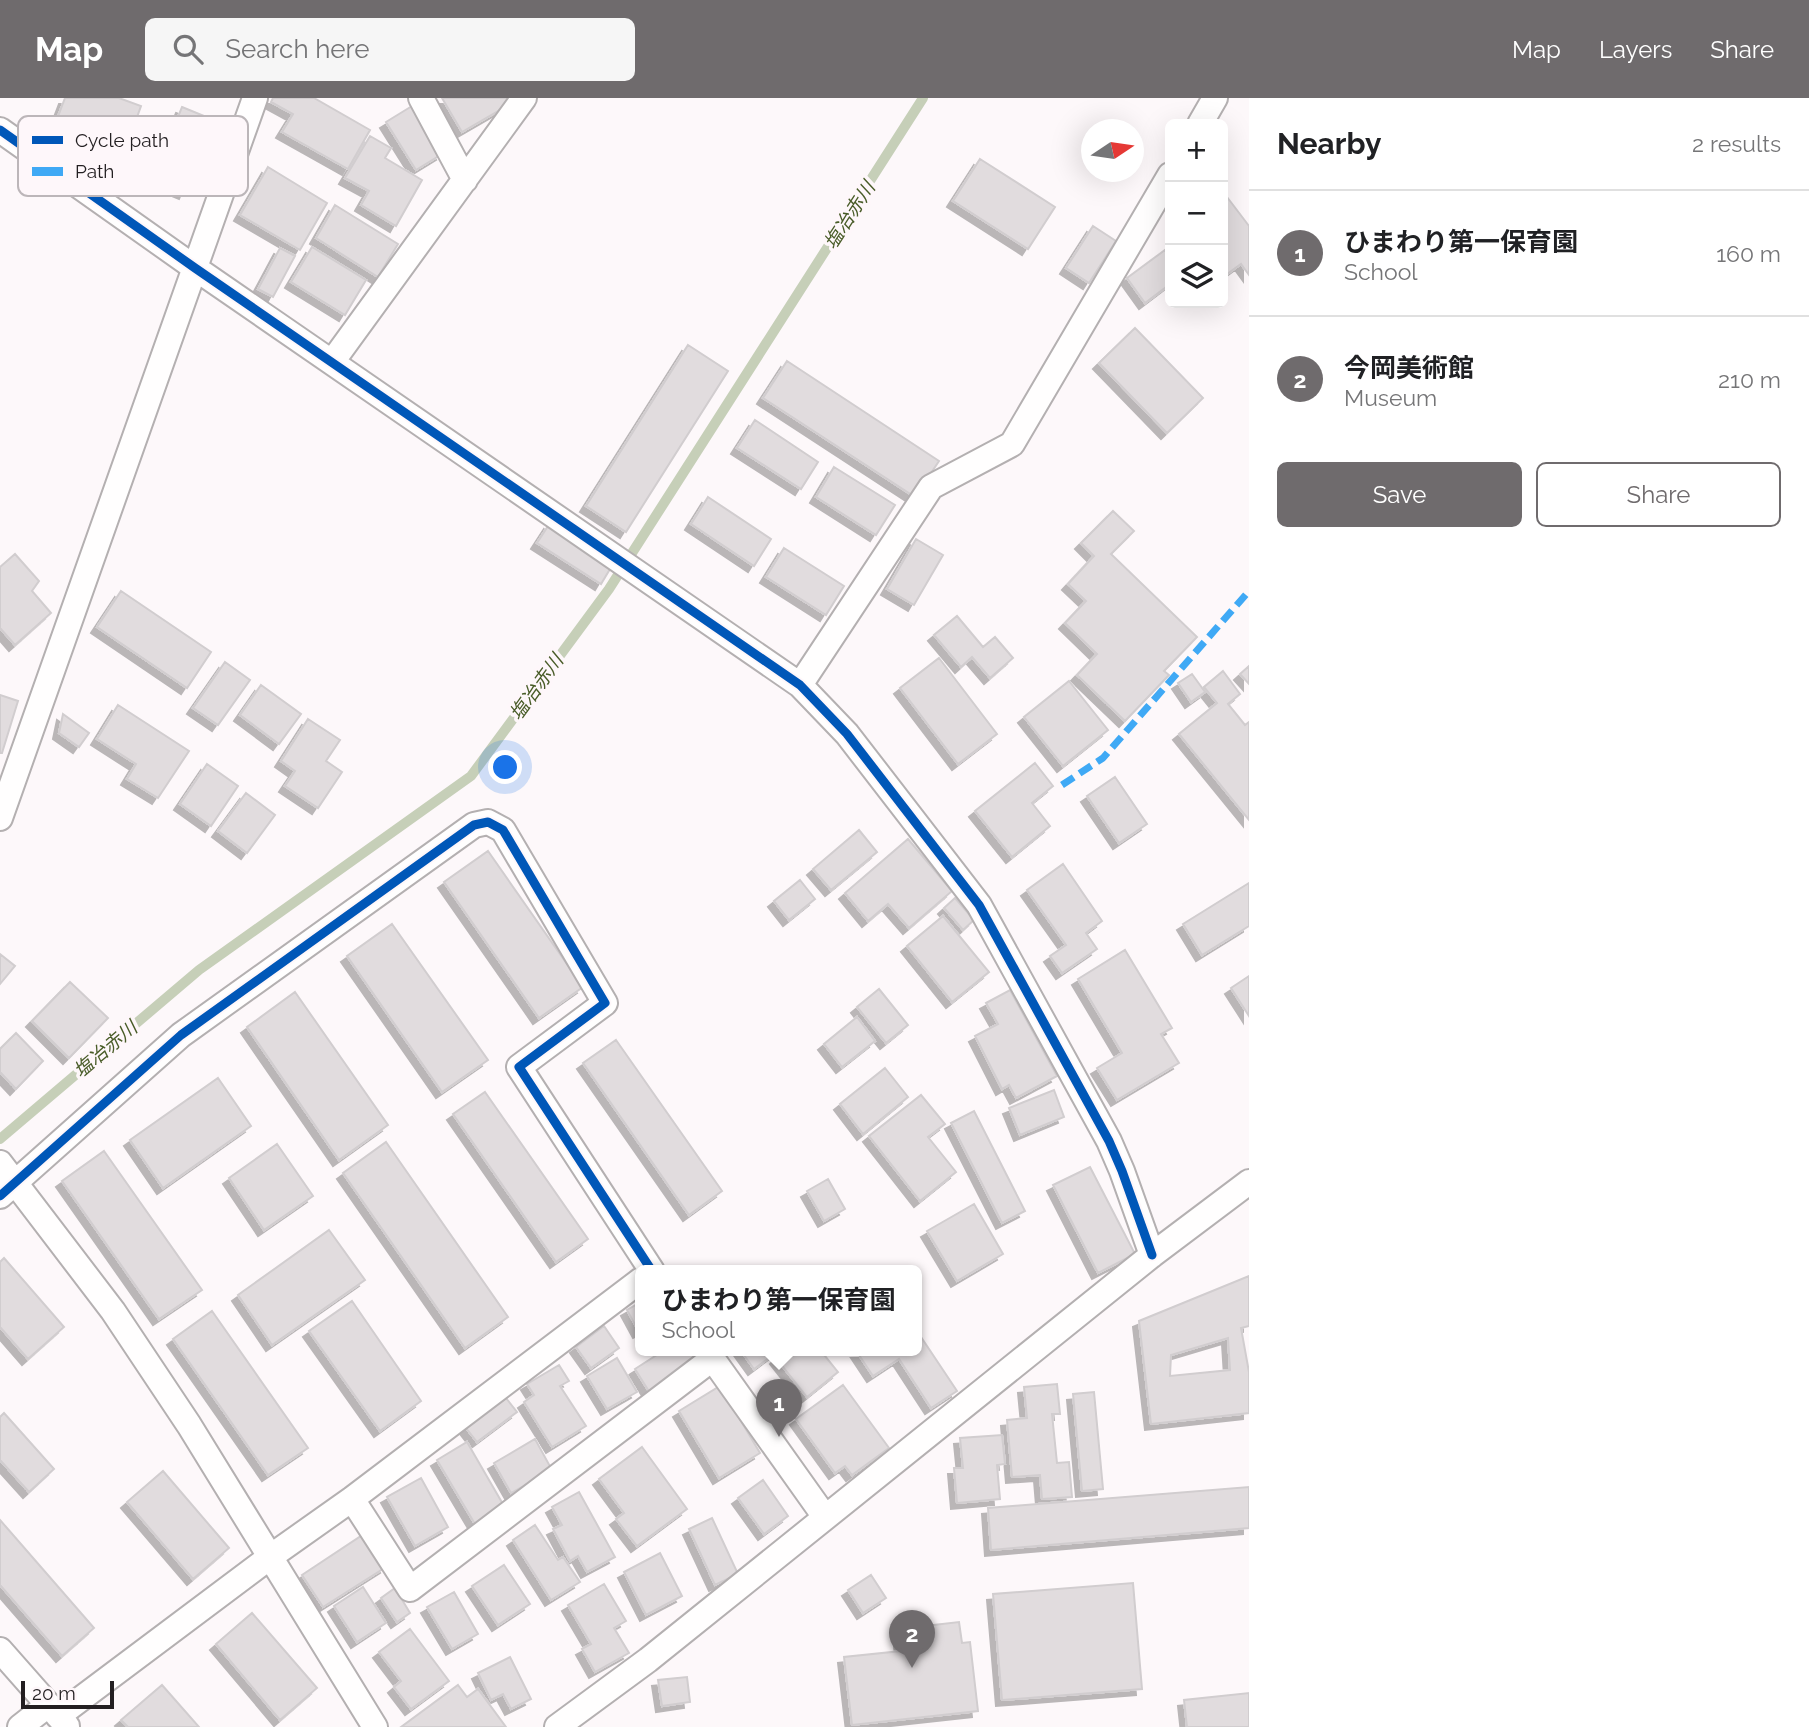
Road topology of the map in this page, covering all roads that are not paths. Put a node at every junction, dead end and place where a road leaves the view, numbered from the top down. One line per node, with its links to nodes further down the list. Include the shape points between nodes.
1 (255, 98): 5 (street)
2 (421, 98): 9 (street)
3 (524, 98): 9 (street)
4 (1215, 98): 6 (street)
5 (248, 118)
6 (1203, 119)
7 (0, 130): 8 (street)
8 (18, 143)
9 (465, 180): 14 (street)
10 (1166, 182): 15 (street, via 1012,444 931,487)
11 (93, 196): 13 (street)
12 (220, 196): 13 (street)
13 (195, 268): 14 (street); 16 (street)
14 (332, 362): 15 (street)
15 (800, 685): 19 (street, via 846,734 979,905 1109,1141)
16 (0, 818)
17 (5, 1180): 20 (street, via 181,1035 474,825 488,822 503,830 605,1003 519,1067); 26 (street, via 113,1311)
18 (1249, 1182): 19 (street)
19 (1152, 1255): 25 (street)
20 (648, 1265)
21 (635, 1285): 24 (street)
22 (708, 1356): 24 (street, via 410,1589)
23 (710, 1356): 25 (street)
24 (352, 1499): 26 (street)
25 (825, 1517): 31 (street, via 648,1660)
26 (270, 1557): 28 (street); 30 (street)
27 (0, 1650): 28 (street)
28 (58, 1716): 29 (street)
29 (20, 1727)
30 (375, 1727)
31 (556, 1727)

